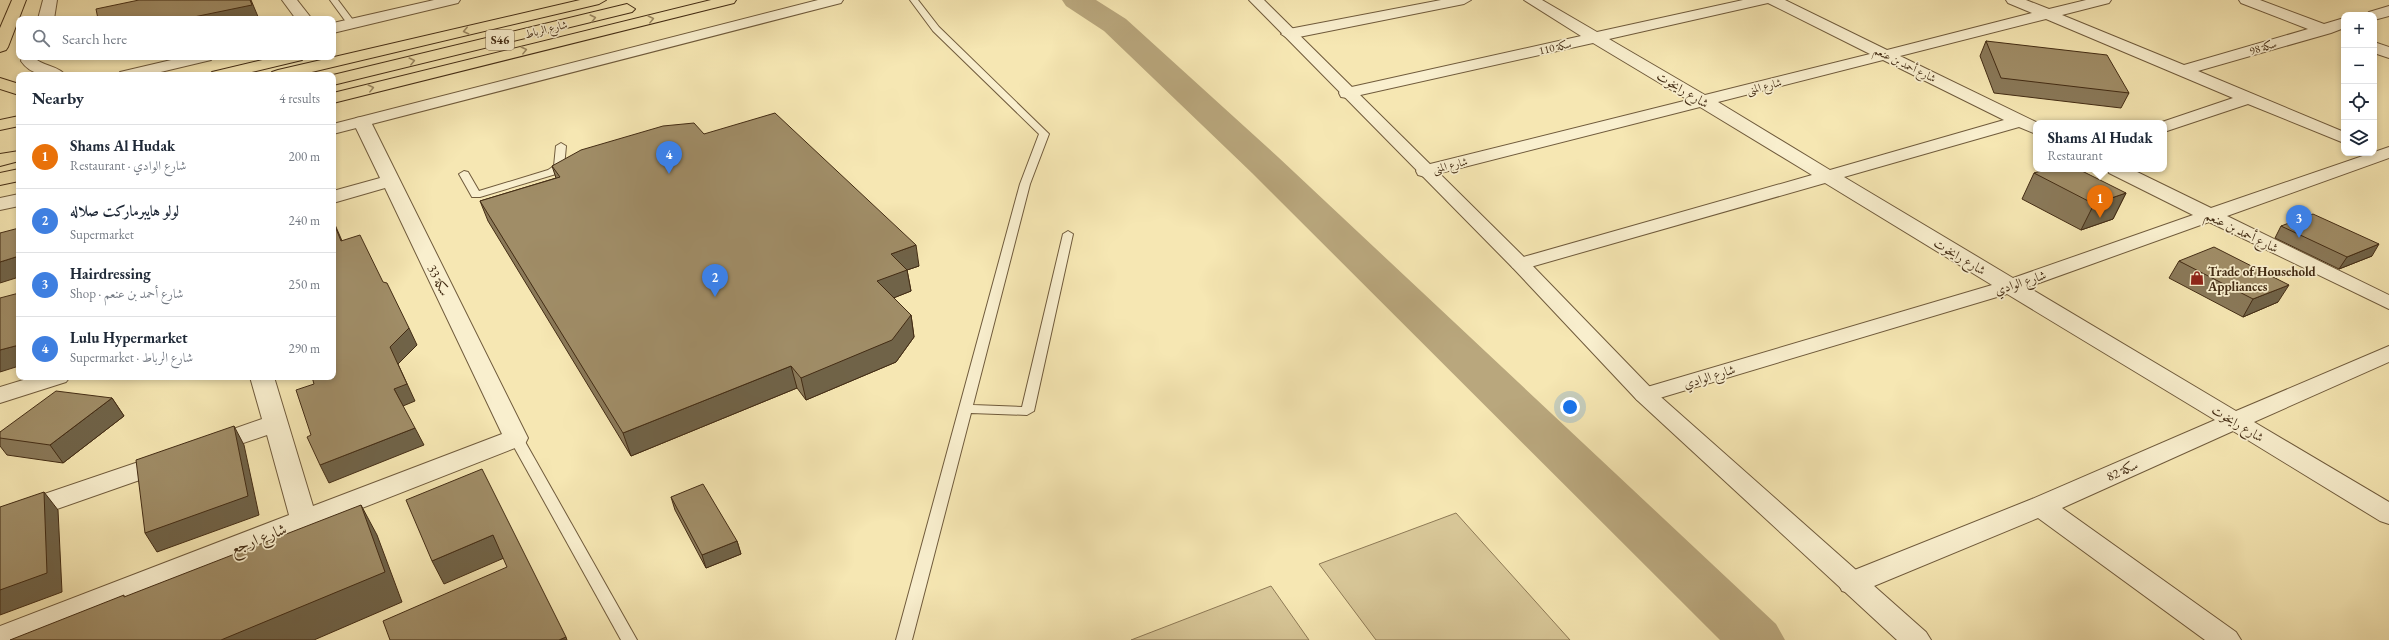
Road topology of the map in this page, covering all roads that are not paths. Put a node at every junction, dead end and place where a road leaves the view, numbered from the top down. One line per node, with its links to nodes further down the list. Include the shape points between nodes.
1 (19, 0): 33 (highway)
2 (50, 0): 24 (street)
3 (288, 0): 25 (street)
4 (334, 0): 26 (lane)
5 (453, 0): 26 (street)
6 (542, 0): 34 (highway)
7 (599, 0): 45 (highway, شارع الرباط / S46, one-way to 45)
8 (666, 0): 46 (highway, شارع الرباط / S46, one-way to 8)
9 (729, 0): 50 (highway, one-way to 9)
10 (836, 0): 54 (street)
11 (903, 0): 20 (lane)
12 (1256, 0): 30 (street)
13 (1464, 0): 30 (street)
14 (1531, 0): 32 (street, شارع رايخوت)
15 (1764, 0): 32 (street, سكة 110)
16 (1773, 0): 37 (street, شارع أحمد بن عنعم)
17 (2013, 0): 22 (street)
18 (2104, 0): 22 (street, شارع المنى)
19 (2246, 0): 29 (street)
20 (914, 1): 84 (lane, via 936,29 1044,134 1025,184)
21 (2389, 11): 23 (street)
22 (2048, 14): 37 (street, شارع المنى); 41 (street)
23 (2377, 14)
24 (47, 16)
25 (301, 16)
26 (352, 24): 28 (street)
27 (2341, 24): 29 (street, سكة 98)
28 (336, 27)
29 (2322, 28): 31 (street); 41 (street, سكة 98)
30 (1288, 34): 49 (street)
31 (2341, 35)
32 (1595, 38): 49 (street, سكة 110); 52 (street, شارع رايخوت)
33 (0, 47)
34 (336, 47)
35 (2376, 48): 36 (street)
36 (2389, 53)
37 (1886, 55): 52 (street, شارع المنى); 56 (street, شارع أحمد بن عنعم)
38 (29, 60): 42 (street, via 38,69)
39 (192, 60): 43 (street)
40 (283, 60): 44 (highway)
41 (2182, 71): 51 (street)
42 (48, 72)
43 (139, 72)
44 (231, 72)
45 (291, 72)
46 (336, 79)
47 (0, 83): 48 (highway)
48 (16, 89)
49 (1346, 93): 66 (street)
50 (336, 97)
51 (2249, 98): 57 (street); 60 (street)
52 (1703, 101): 66 (street, شارع المنى); 69 (street, شارع رايخوت)
53 (16, 122): 55 (highway)
54 (362, 122): 58 (street); 70 (street, سكة 33)
55 (0, 125)
56 (2029, 125): 69 (street)
57 (2167, 126)
58 (336, 128)
59 (16, 136): 61 (highway)
60 (2341, 137)
61 (0, 140)
62 (561, 146): 68 (lane, via 559,167 552,172 476,195)
63 (2384, 154): 74 (street, شارع الوادي)
64 (16, 157): 65 (highway)
65 (0, 160)
66 (1425, 171): 76 (street)
67 (2122, 172): 74 (street, شارع أحمد بن عنعم)
68 (464, 174)
69 (1828, 176): 76 (street); 77 (street, شارع رايخوت)
70 (390, 181): 71 (street); 87 (street, سكة 33)
71 (336, 196)
72 (16, 201): 73 (street)
73 (0, 204)
74 (2211, 215): 77 (street, شارع الوادي); 78 (street, شارع أحمد بن عنعم)
75 (1068, 234): 84 (lane, via 1027,411)
76 (1520, 264): 83 (street)
77 (2010, 286): 83 (street, شارع الوادي); 85 (street, شارع رايخوت)
78 (2389, 303)
79 (2389, 353): 85 (street, سكة 82)
80 (48, 380): 82 (street)
81 (263, 380): 86 (street)
82 (0, 395)
83 (1645, 395): 92 (street)
84 (966, 409): 95 (lane)
85 (2234, 421): 88 (street, سكة 82); 89 (street, شارع رايخوت)
86 (276, 423): 90 (street); 91 (street)
87 (516, 438): 91 (street, شارع ارجع); 94 (lane)
88 (2041, 506): 92 (street, سكة 82); 97 (street)
89 (2389, 514)
90 (0, 519)
91 (304, 521): 93 (street, شارع ارجع)
92 (1852, 583): 96 (street)
93 (0, 638)
94 (629, 640)
95 (904, 640)
96 (1916, 640)
97 (2226, 640)

